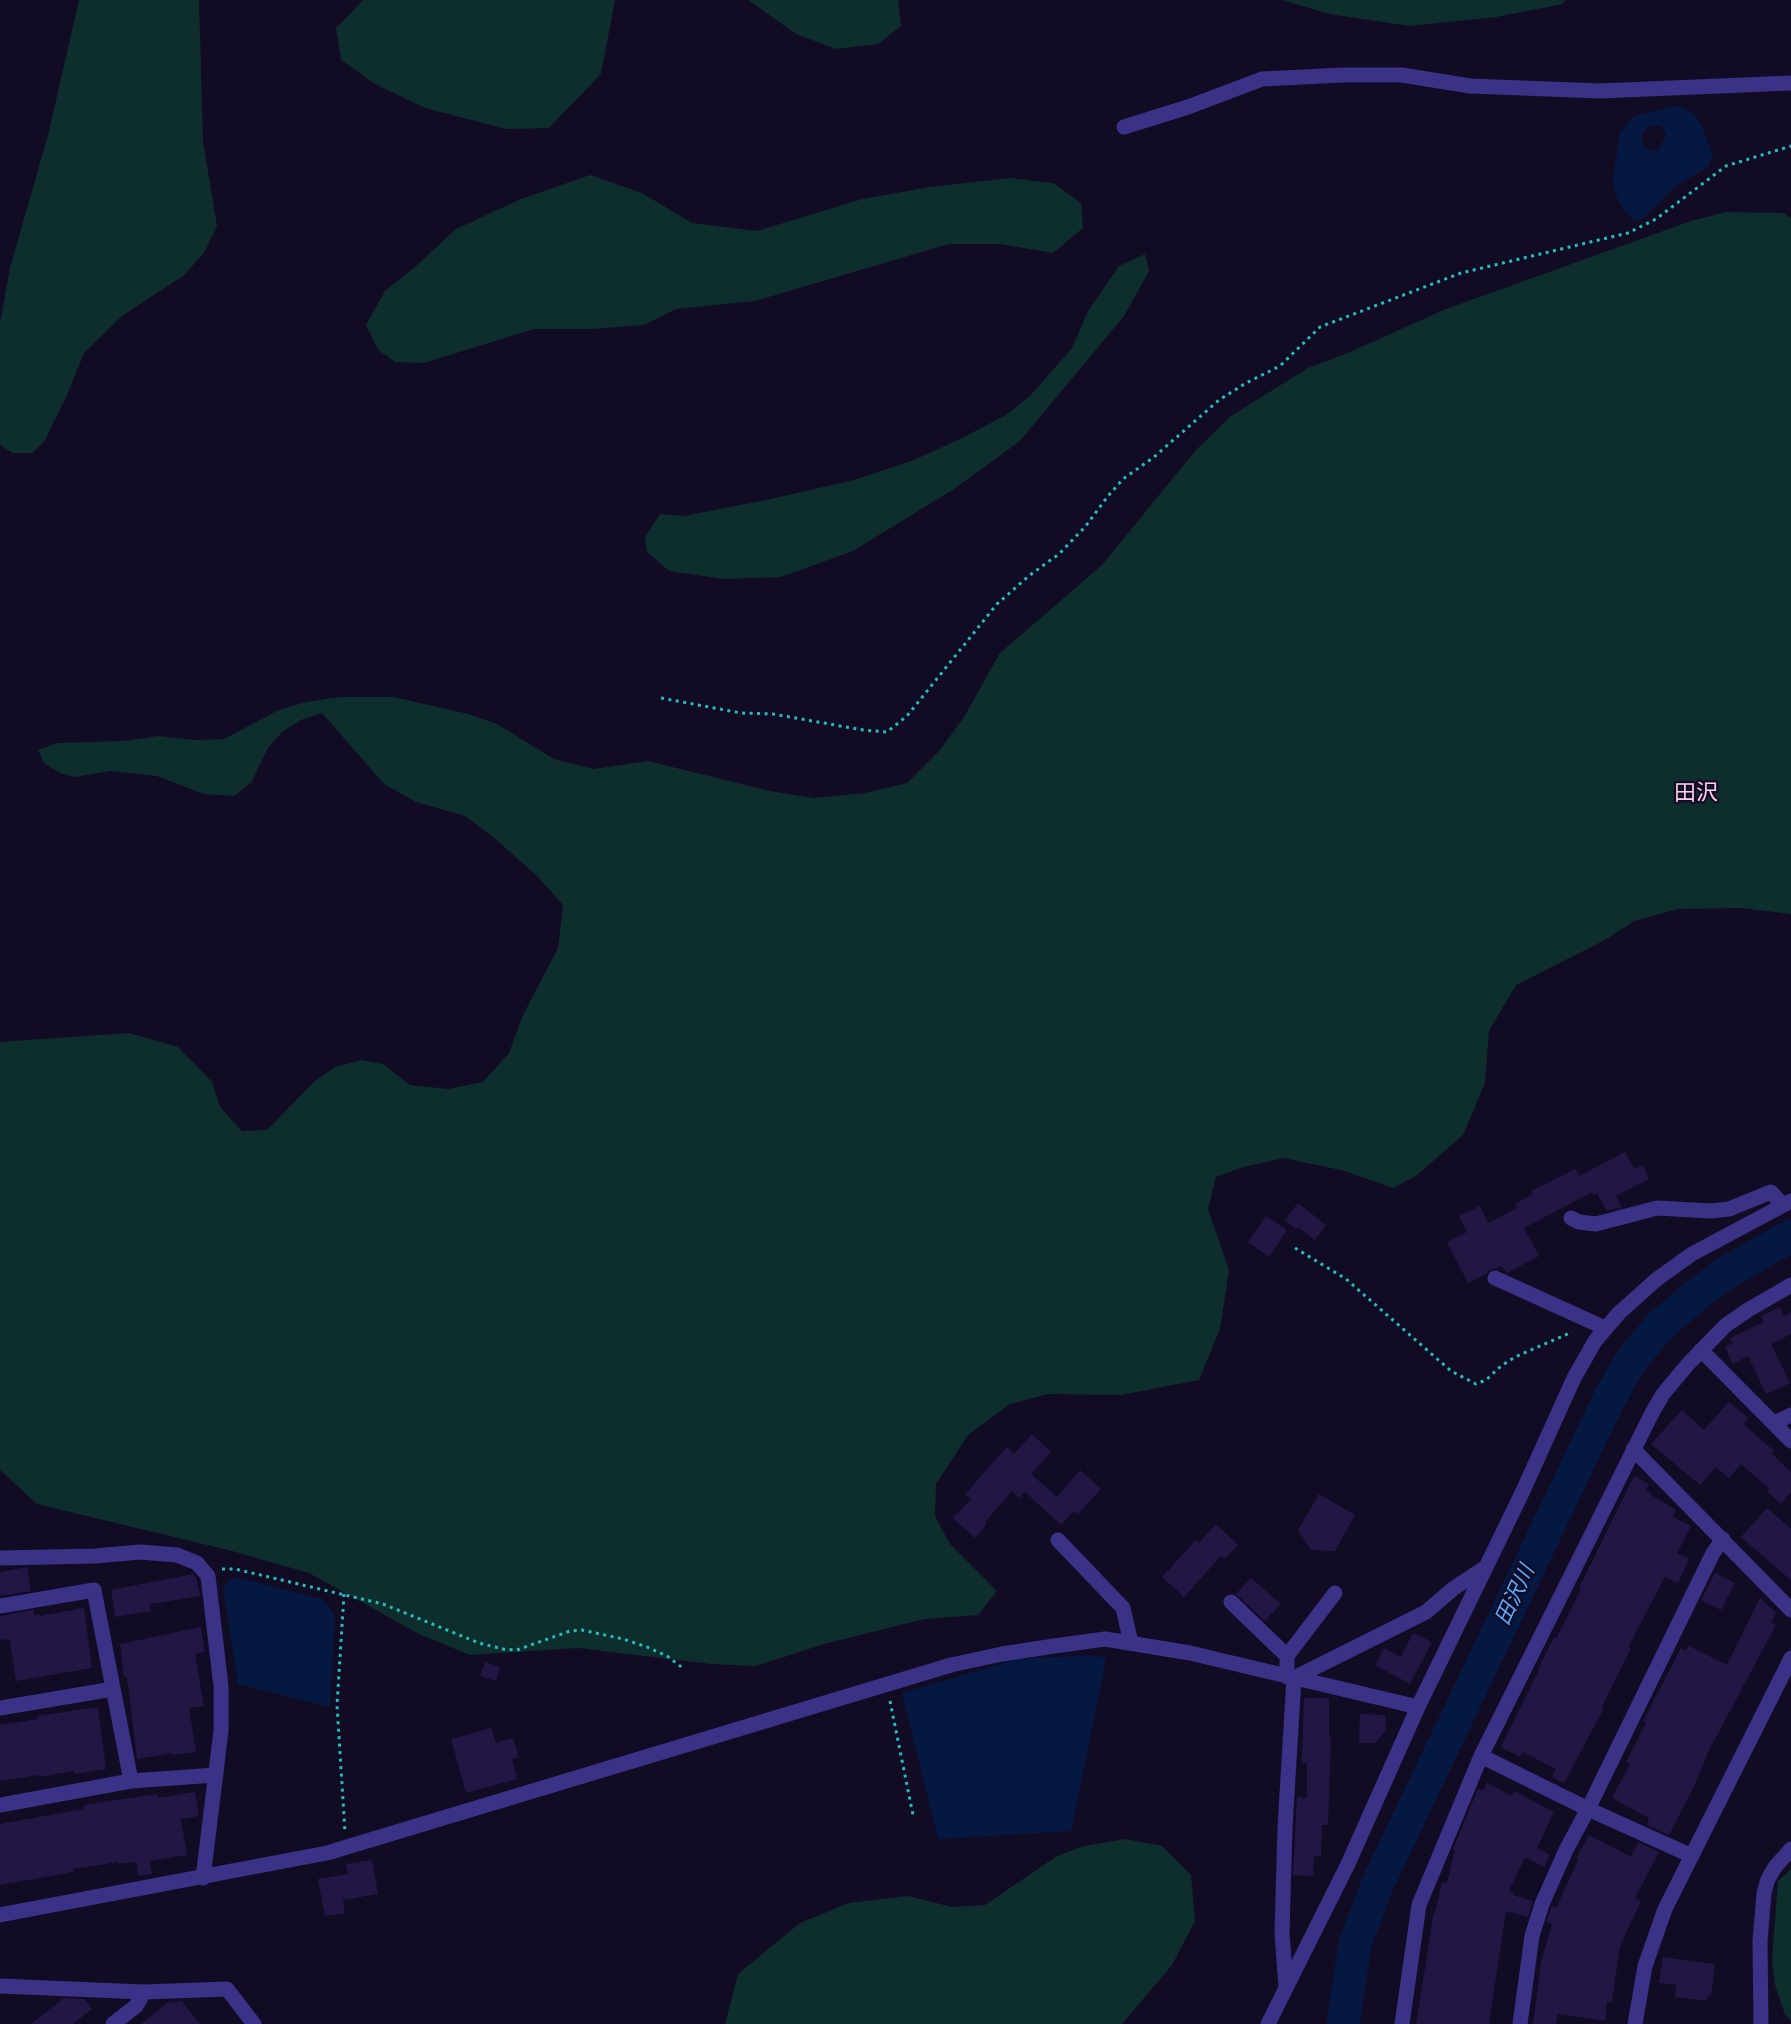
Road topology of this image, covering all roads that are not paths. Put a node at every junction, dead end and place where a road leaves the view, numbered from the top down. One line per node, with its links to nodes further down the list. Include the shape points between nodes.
1 (1791, 83): 2 (street, via 1600,91 1470,86 1402,75 1262,79)
2 (1124, 127)
3 (1787, 1203): 4 (street, via 1771,1192 1728,1209 1657,1208 1596,1224); 7 (street, via 1692,1254 1657,1279)
4 (1571, 1218)
5 (1495, 1278): 7 (street)
6 (1791, 1285): 8 (street, via 1726,1325)
7 (1602, 1332): 16 (street, via 1574,1378)
8 (1701, 1350): 10 (street); 12 (street, via 1663,1394)
9 (1791, 1415): 10 (street)
10 (1774, 1424): 11 (street)
11 (1791, 1441)
12 (1633, 1449): 13 (street); 28 (street)
13 (1723, 1539): 20 (street); 32 (street)
14 (1058, 1540): 21 (street, via 1123,1608)
15 (0, 1557): 29 (street, via 140,1552 177,1555 197,1563 208,1576 221,1686)
16 (1486, 1568): 24 (street, via 1426,1612); 26 (street)
17 (1335, 1593): 22 (street)
18 (1231, 1602): 22 (street)
19 (0, 1606): 25 (street, via 94,1590)
20 (1791, 1610)
21 (1131, 1643): 24 (street); 35 (street, via 1105,1639 951,1665 346,1848)
22 (1287, 1656): 24 (street)
23 (1791, 1658): 34 (street)
24 (1291, 1678): 26 (street); 38 (street, via 1282,1933)
25 (113, 1689): 27 (street); 30 (street)
26 (1418, 1707): 38 (street, via 1348,1864)
27 (0, 1708)
28 (1481, 1756): 32 (street); 43 (street, via 1419,1905)
29 (216, 1775): 30 (street); 35 (street)
30 (131, 1781): 31 (street)
31 (0, 1805)
32 (1588, 1809): 34 (street); 44 (street, via 1535,1925)
33 (1791, 1849): 46 (street, via 1775,1867 1764,1893)
34 (1692, 1856): 45 (street, via 1665,1909 1645,1966)
35 (203, 1878): 36 (street)
36 (0, 1915)
37 (0, 1986): 39 (street)
38 (1286, 1987): 42 (street)
39 (144, 1992): 40 (street, via 136,2006); 41 (street, via 227,1989)
40 (113, 2024)
41 (254, 2024)
42 (1268, 2024)
43 (1402, 2024)
44 (1520, 2024)
45 (1635, 2024)
46 (1761, 2024)

